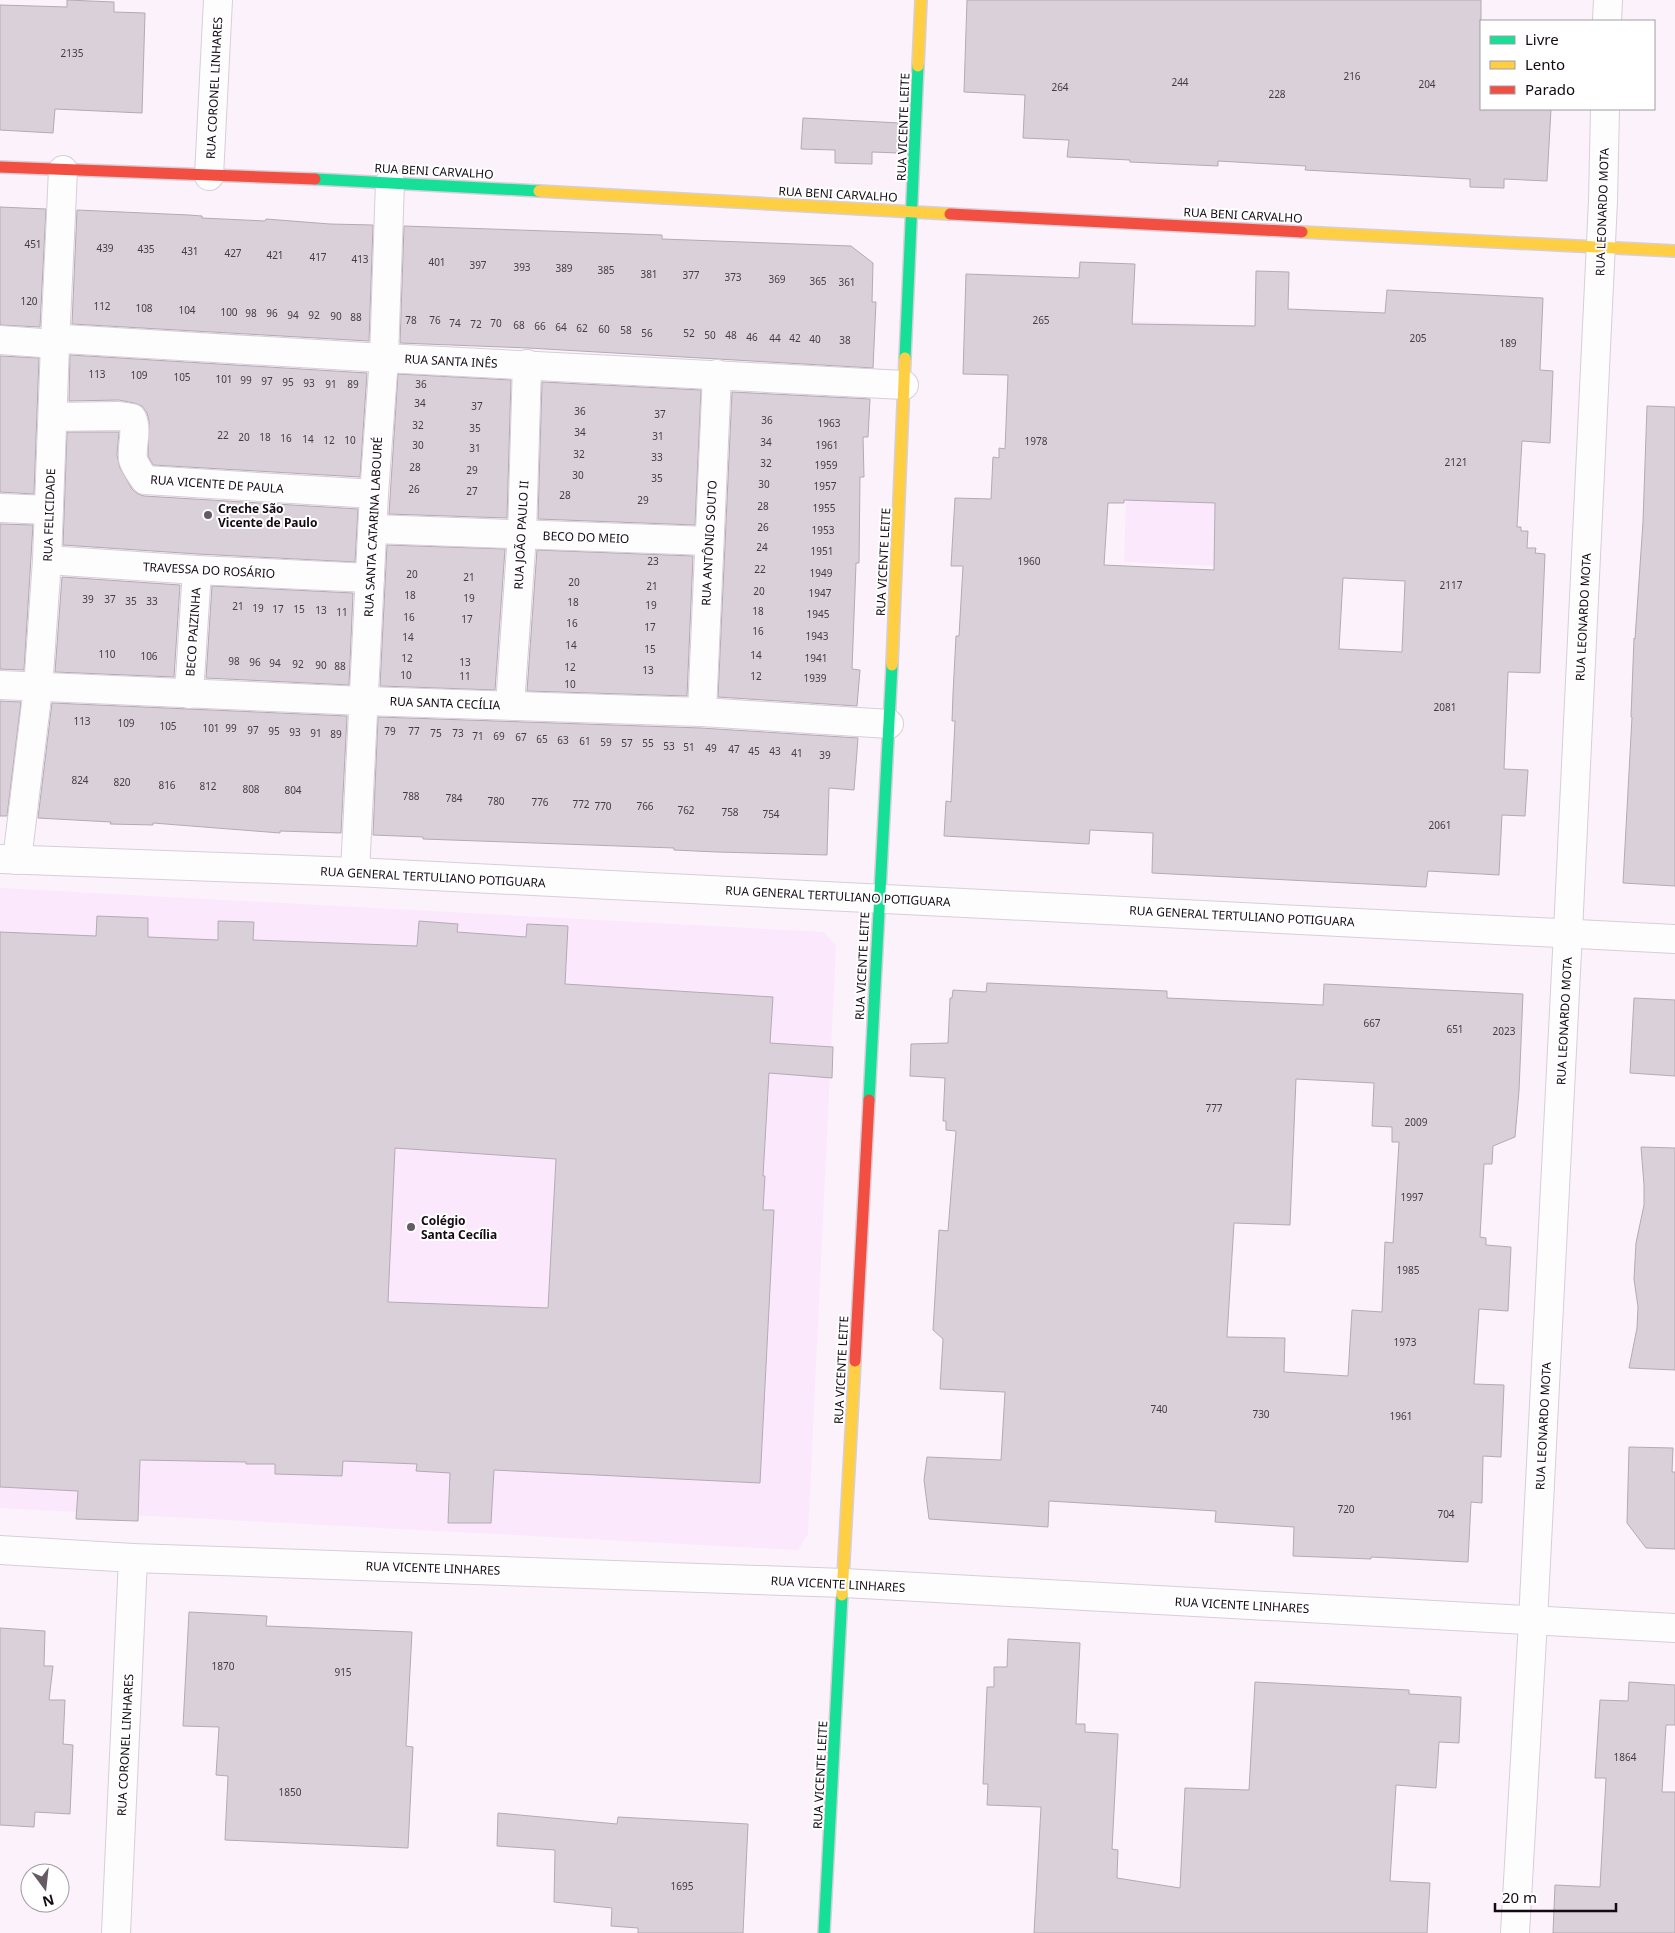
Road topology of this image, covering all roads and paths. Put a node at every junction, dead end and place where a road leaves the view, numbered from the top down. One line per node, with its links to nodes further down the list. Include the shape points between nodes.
1 (218, 0): 8 (street, RUA CORONEL LINHARES)
2 (921, 0): 10 (street, RUA VICENTE LEITE)
3 (1608, 0): 4 (street)
4 (1607, 20)
5 (1605, 110): 11 (street, RUA LEONARDO MOTA)
6 (0, 167): 7 (street, RUA BENI CARVALHO)
7 (63, 170): 8 (street, RUA BENI CARVALHO); 14 (street, RUA FELICIDADE)
8 (209, 176): 9 (street, RUA BENI CARVALHO)
9 (390, 182): 10 (street, RUA BENI CARVALHO); 15 (street, RUA SANTA CATARINA LABOURÉ)
10 (913, 212): 11 (street, RUA BENI CARVALHO); 18 (street, RUA VICENTE LEITE)
11 (1600, 247): 12 (street, RUA BENI CARVALHO); 39 (street, RUA LEONARDO MOTA)
12 (1675, 251)
13 (0, 340): 14 (street, RUA SANTA INÊS)
14 (55, 344): 15 (street, RUA SANTA INÊS, via 64,338); 19 (street, RUA FELICIDADE)
15 (384, 358): 16 (street, RUA SANTA INÊS); 20 (street, RUA SANTA CATARINA LABOURÉ)
16 (527, 364): 17 (street, RUA SANTA INÊS); 24 (street, RUA JOÃO PAULO II)
17 (717, 374): 18 (street, RUA SANTA INÊS); 25 (street, RUA ANTÔNIO SOUTO)
18 (904, 385): 35 (street, RUA VICENTE LEITE)
19 (53, 417): 20 (street, RUA VICENTE DE PAULA, via 132,418 135,425 133,458 145,480); 22 (street, RUA FELICIDADE)
20 (374, 494): 23 (street, RUA SANTA CATARINA LABOURÉ)
21 (0, 508): 22 (street)
22 (49, 510): 26 (street, RUA FELICIDADE)
23 (373, 529): 24 (street, BECO DO MEIO); 28 (street, RUA SANTA CATARINA LABOURÉ)
24 (522, 535): 25 (street, BECO DO MEIO); 33 (street, RUA JOÃO PAULO II)
25 (709, 541): 34 (street, RUA ANTÔNIO SOUTO)
26 (47, 560): 27 (street, TRAVESSA DO ROSÁRIO); 30 (street, RUA FELICIDADE)
27 (197, 570): 28 (street, TRAVESSA DO ROSÁRIO); 31 (street, BECO PAIZINHA)
28 (370, 578): 32 (street, RUA SANTA CATARINA LABOURÉ)
29 (0, 685): 30 (street, RUA SANTA CECÍLIA)
30 (38, 688): 31 (street, RUA SANTA CECÍLIA); 36 (street, RUA FELICIDADE)
31 (189, 694): 32 (street, RUA SANTA CECÍLIA)
32 (364, 701): 33 (street, RUA SANTA CECÍLIA); 37 (street, RUA SANTA CATARINA LABOURÉ)
33 (510, 705): 34 (street, RUA SANTA CECÍLIA)
34 (702, 712): 35 (street, RUA SANTA CECÍLIA)
35 (890, 724): 38 (street, RUA VICENTE LEITE)
36 (9, 859): 37 (street, RUA GENERAL TERTULIANO POTIGUARA)
37 (355, 872): 38 (street, RUA GENERAL TERTULIANO POTIGUARA)
38 (879, 898): 39 (street, RUA GENERAL TERTULIANO POTIGUARA); 43 (street, RUA VICENTE LEITE)
39 (1568, 932): 40 (street, RUA GENERAL TERTULIANO POTIGUARA); 44 (street, RUA LEONARDO MOTA)
40 (1675, 938)
41 (0, 1550): 42 (street, RUA VICENTE LINHARES)
42 (133, 1558): 43 (street, RUA VICENTE LINHARES); 46 (street, RUA CORONEL LINHARES)
43 (844, 1583): 44 (street, RUA VICENTE LINHARES); 47 (street, RUA VICENTE LEITE)
44 (1533, 1621): 45 (street, RUA VICENTE LINHARES); 48 (street, RUA LEONARDO MOTA)
45 (1675, 1628)
46 (116, 1933)
47 (824, 1933)
48 (1514, 1933)

